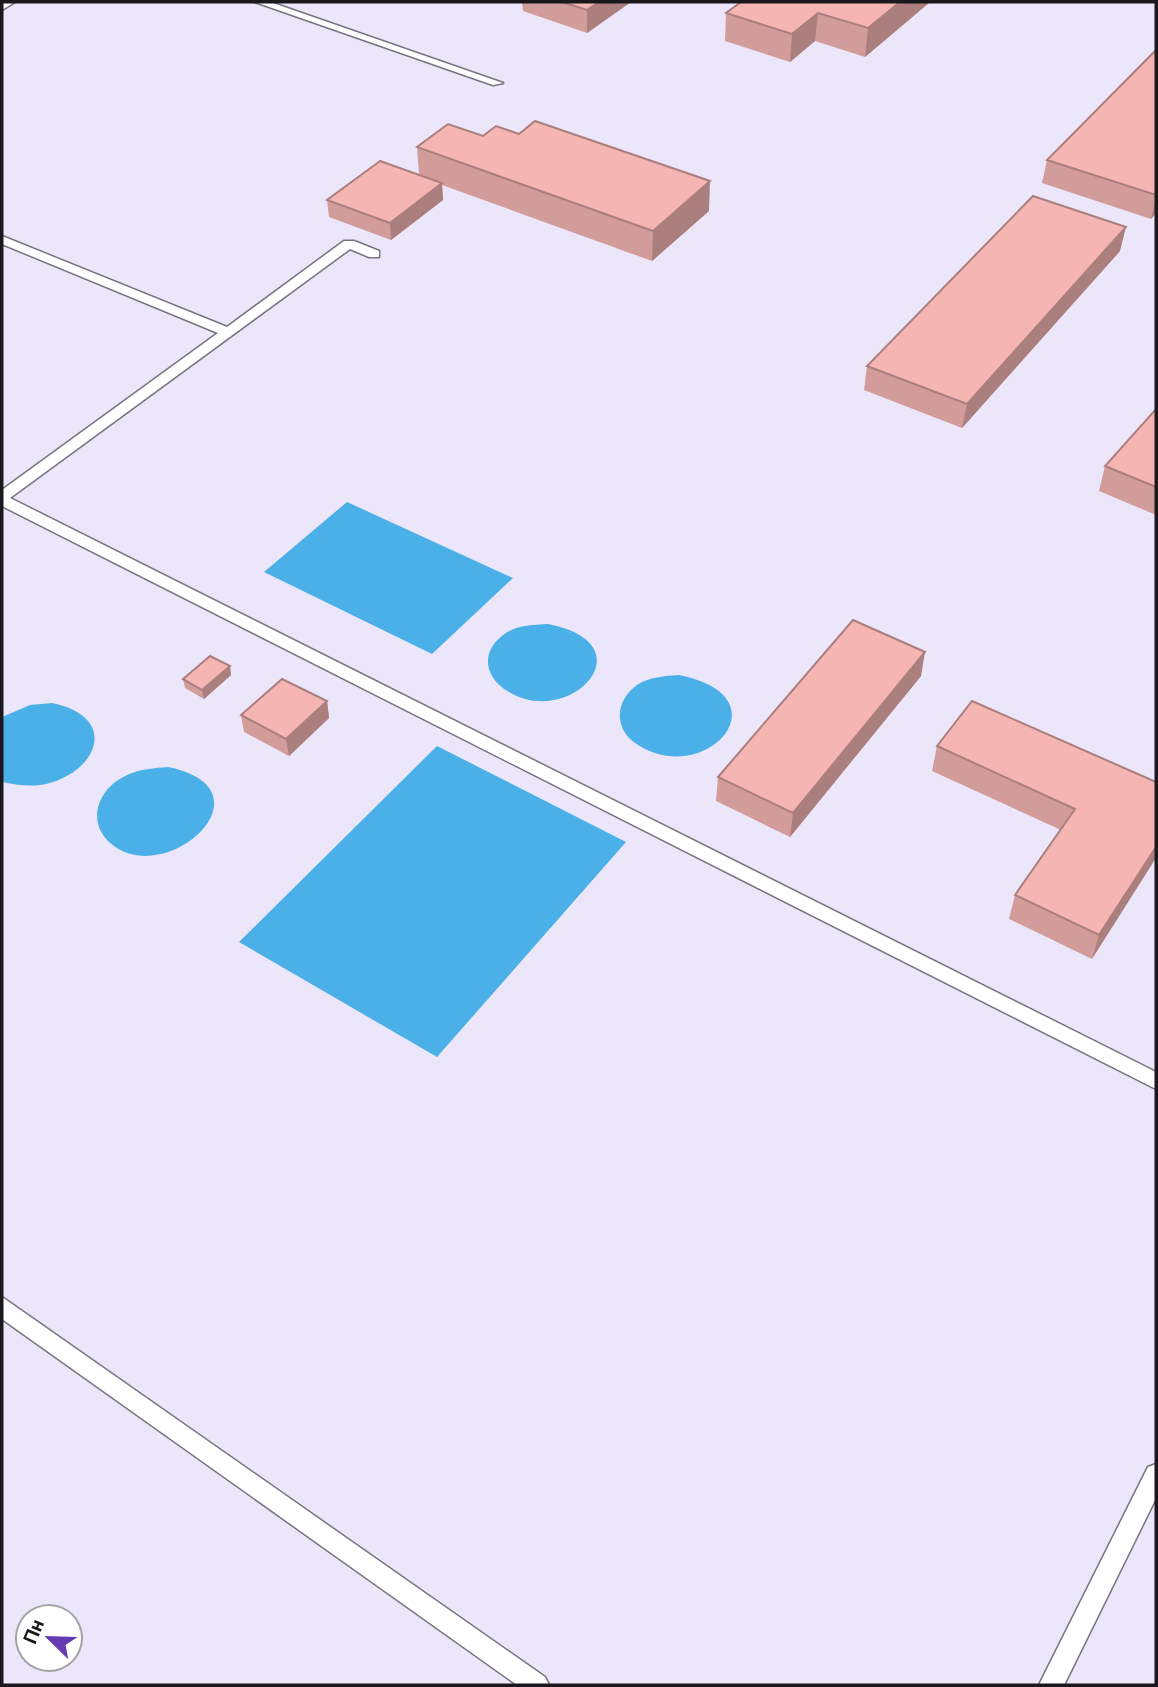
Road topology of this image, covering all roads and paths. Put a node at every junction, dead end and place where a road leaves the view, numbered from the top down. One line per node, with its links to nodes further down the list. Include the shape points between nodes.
1 (10, 2): 3 (lane)
2 (260, 2): 4 (lane)
3 (2, 7)
4 (497, 83)
5 (2, 240): 7 (lane)
6 (374, 254): 7 (lane, via 349,244)
7 (228, 332): 8 (lane)
8 (2, 498): 9 (lane)
9 (1156, 1081)
10 (2, 1307): 12 (lane)
11 (1156, 1475): 13 (lane)
12 (537, 1685)
13 (1051, 1685)

